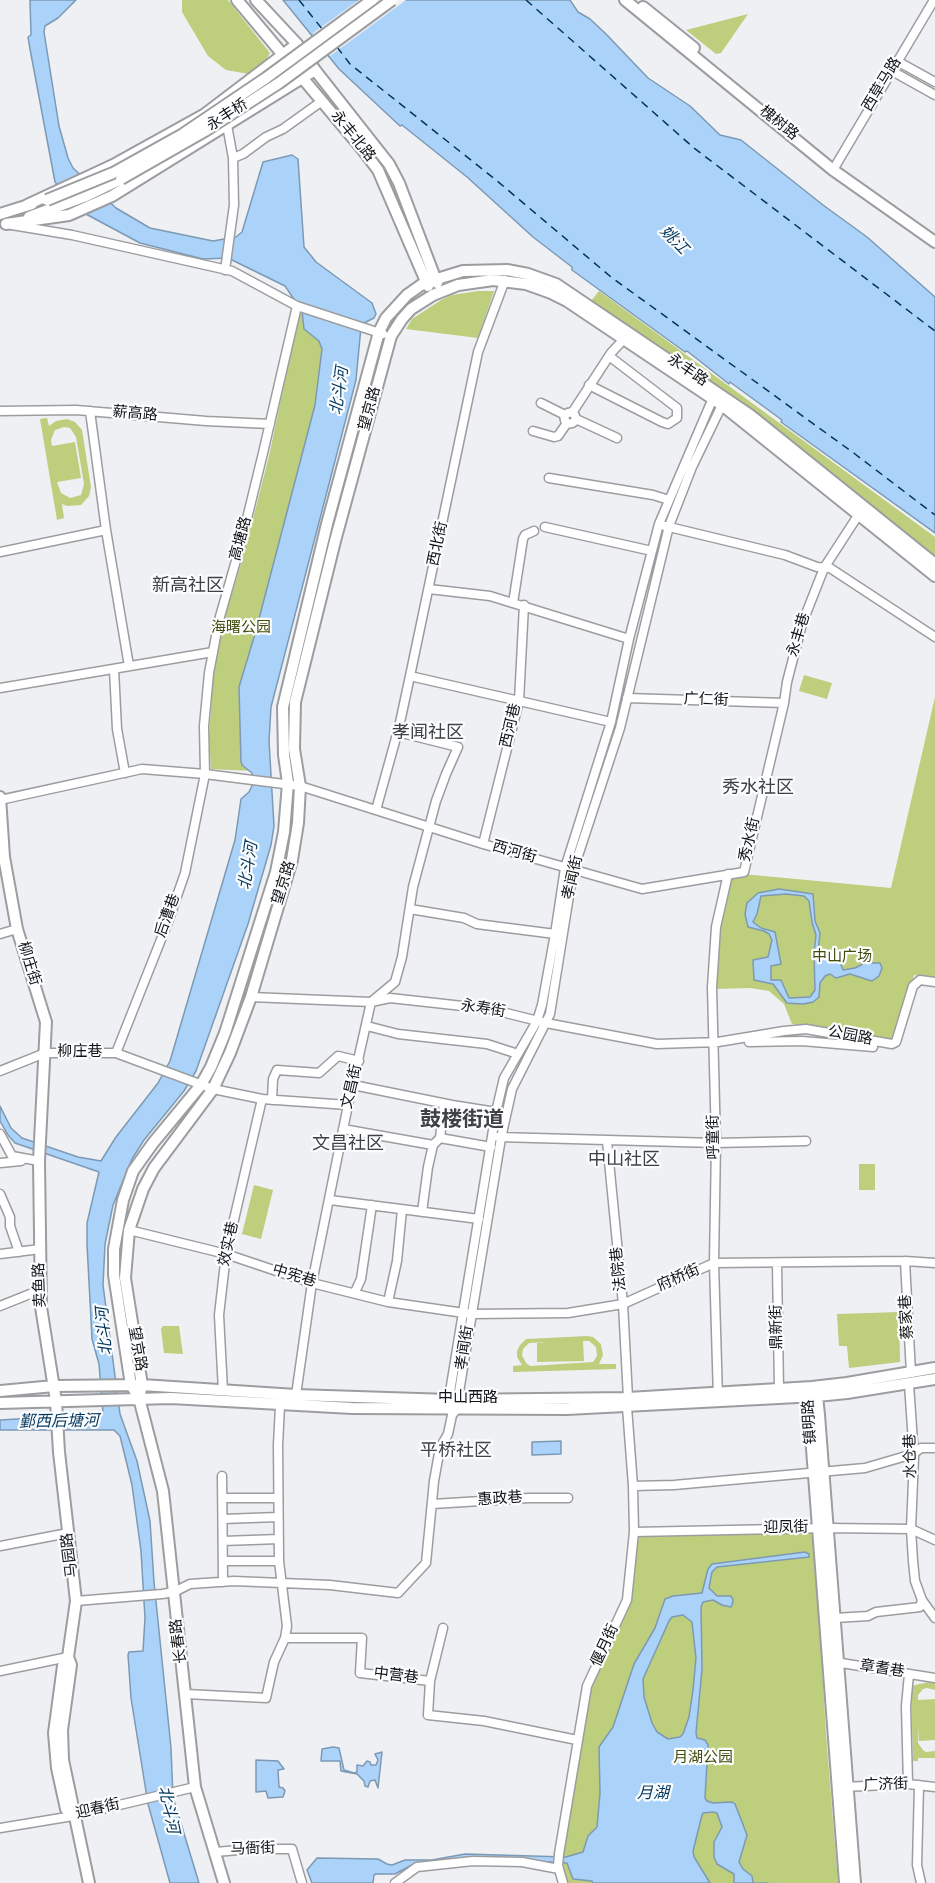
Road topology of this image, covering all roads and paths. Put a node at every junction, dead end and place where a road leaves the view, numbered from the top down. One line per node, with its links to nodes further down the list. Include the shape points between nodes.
1 (237, 0): 9 (main road, 永丰北路)
2 (256, 0): 8 (main road, 永丰北路)
3 (372, 0): 20 (main road, 永丰桥, bridge, via 183,134)
4 (392, 0): 20 (main road, 永丰桥, bridge, via 279,83 205,131 86,196)
5 (625, 0): 19 (main road, 槐树路)
6 (634, 0): 19 (main road, 槐树路)
7 (934, 0): 10 (street, 西草马路)
8 (297, 44): 9 (main road); 11 (main road, 永丰北路)
9 (283, 55): 13 (main road, 永丰北路); 20 (main road, via 206,114)
10 (897, 62): 12 (street, 西草马路); 14 (street)
11 (315, 70): 13 (main road); 26 (main road, 永丰北路, via 399,183)
12 (892, 71): 15 (street); 19 (street, 西草马路)
13 (302, 78): 16 (main road, 永丰北路); 17 (main road)
14 (935, 82)
15 (935, 95)
16 (322, 101): 18 (street); 26 (main road, 永丰北路, via 378,170)
17 (227, 125): 18 (street); 22 (main road, via 112,196 52,218)
18 (232, 158): 25 (street, via 234,204)
19 (835, 167): 23 (main road, 槐树路); 24 (main road, 槐树路)
20 (51, 200): 21 (main road); 22 (main road)
21 (0, 213)
22 (3, 225): 25 (street, via 72,235)
23 (935, 237)
24 (935, 243)
25 (225, 270): 31 (street)
26 (430, 280): 28 (main road, 永丰北路); 29 (main road, 永丰路); 55 (main road, 永丰路, via 463,271 492,269 528,274 555,284 750,415)
27 (505, 280): 28 (main road, 永丰路, via 476,281); 34 (main road, 永丰路, via 551,293); 58 (street, 西北街, via 478,352)
28 (437, 293): 30 (main road, 永丰路)
29 (407, 295): 32 (main road, 望京路)
30 (421, 301): 33 (main road, 望京路)
31 (297, 306): 32 (street); 42 (street, 高塘路)
32 (379, 332): 33 (street); 75 (main road, 望京路, via 283,707)
33 (391, 336): 76 (main road, 望京路, via 296,702 294,749)
34 (624, 339): 35 (street); 37 (main road, 永丰路)
35 (609, 356): 36 (street); 36 (street, via 677,408 676,418 662,423)
36 (589, 385): 41 (street)
37 (717, 402): 46 (street, 孝闻街); 47 (main road, 永丰路); 49 (street, 孝闻街)
38 (541, 403): 41 (street)
39 (0, 411): 40 (street, 薪高路)
40 (90, 411): 42 (street, 薪高路); 51 (street)
41 (570, 418): 43 (street, via 558,436); 44 (street)
42 (270, 424): 63 (street, 高塘路)
43 (533, 431)
44 (617, 438)
45 (549, 478): 46 (street)
46 (669, 500): 48 (street, 孝闻街)
47 (859, 514): 56 (street, 永丰巷); 57 (main road, 永丰路)
48 (659, 524): 49 (street); 53 (street, 孝闻街)
49 (669, 526): 56 (street); 68 (street, 孝闻街)
50 (545, 527): 53 (street)
51 (106, 530): 54 (street); 64 (street)
52 (534, 531): 59 (street, via 523,539)
53 (652, 551): 62 (street, 孝闻街)
54 (0, 552)
55 (935, 564)
56 (824, 568): 61 (street, via 837,572); 70 (street, 永丰巷, via 802,624)
57 (935, 576)
58 (429, 589): 59 (street, via 490,596); 66 (street, 西北街)
59 (513, 603): 60 (street)
60 (524, 605): 62 (street); 69 (street, 西河巷)
61 (935, 637)
62 (629, 639): 71 (street, 孝闻街)
63 (213, 652): 64 (street); 74 (street, 高塘路, via 204,726)
64 (129, 666): 65 (street)
65 (114, 669): 67 (street); 73 (street)
66 (410, 676): 69 (street); 72 (street, 西北街)
67 (0, 688)
68 (627, 698): 70 (street, 广仁街); 81 (street, 孝闻街, via 620,728)
69 (519, 701): 71 (street); 80 (street, 西河巷)
70 (784, 703): 82 (street, 秀水街)
71 (611, 722): 81 (street, 孝闻街)
72 (398, 732): 78 (street, 西北街); 79 (street, via 458,747)
73 (124, 773): 74 (street, via 142,769); 77 (street)
74 (205, 774): 75 (street, 西河街); 95 (street, 后漕巷, via 184,873)
75 (288, 783): 76 (street, 西河街); 99 (main road, 望京路, via 276,872 225,1033)
76 (300, 786): 78 (street, 西河街); 89 (main road, 望京路, via 292,860)
77 (0, 799): 85 (main road, 柳庄街, via 4,857)
78 (376, 810): 79 (street, 西河街)
79 (430, 826): 80 (street, 西河街); 84 (street)
80 (483, 844): 81 (street, 西河街)
81 (569, 869): 83 (street, 西河街, via 642,889); 87 (street, 孝闻街); 91 (street, 孝闻街, via 550,1014)
82 (744, 872): 83 (street, 西河街)
83 (728, 874): 93 (street, 呼童街, via 716,927)
84 (410, 909): 87 (street, via 464,918 477,924); 90 (street, via 395,982)
85 (17, 929): 86 (street); 94 (main road, 柳庄街, via 46,1022)
86 (0, 934)
87 (555, 934): 91 (street, 孝闻街)
88 (935, 984): 93 (street, 公园路, via 921,984 917,988 899,1045 894,1048 802,1041)
89 (251, 997): 90 (street, 永寿街); 101 (main road, 望京路)
90 (371, 1002): 91 (street, 永寿街, via 390,998 490,1010); 92 (street, 文昌街)
91 (541, 1022): 93 (street, 永寿街, via 657,1044); 96 (street, 孝闻街); 110 (street, 孝闻街, via 512,1089)
92 (367, 1026): 96 (street, via 398,1034 487,1044); 97 (street, 文昌街)
93 (712, 1042): 114 (street, 呼童街)
94 (45, 1053): 95 (street, 柳庄巷); 98 (street, 柳庄巷); 107 (main road, 柳庄街)
95 (116, 1053): 99 (street, 柳庄巷)
96 (518, 1054): 106 (street, 孝闻街, via 504,1078)
97 (358, 1061): 100 (street, 文昌街); 103 (street, via 338,1056 320,1073 277,1070)
98 (0, 1071)
99 (201, 1085): 101 (street, 柳庄巷); 143 (main road, 望京路, via 133,1172 121,1208 114,1275)
100 (353, 1085): 104 (street); 105 (street, 文昌街)
101 (213, 1089): 102 (street, 柳庄巷); 124 (main road, 望京路, via 154,1168)
102 (262, 1099): 103 (street, 柳庄巷); 128 (street, 效实巷)
103 (272, 1100): 105 (street, 柳庄巷)
104 (444, 1104): 106 (street); 111 (street)
105 (348, 1105): 108 (street, 文昌街)
106 (496, 1112): 110 (street, 孝闻街)
107 (41, 1129): 116 (main road, 卖鱼路)
108 (343, 1130): 111 (street); 119 (street, 文昌街)
109 (0, 1134): 116 (street, via 12,1156)
110 (497, 1137): 112 (street); 115 (street, 孝闻街); 139 (street, 孝闻街)
111 (436, 1141): 115 (street); 122 (street)
112 (607, 1141): 114 (street); 137 (street, 法院巷)
113 (806, 1141): 114 (street)
114 (716, 1143): 130 (street, 呼童街)
115 (491, 1147): 123 (street, 孝闻街)
116 (39, 1161): 117 (street); 125 (main road, 卖鱼路)
117 (0, 1163)
118 (0, 1194): 126 (street)
119 (330, 1200): 120 (street); 133 (street, 文昌街)
120 (372, 1205): 121 (street); 135 (street, via 361,1279)
121 (402, 1210): 122 (street); 136 (street)
122 (422, 1212): 123 (street)
123 (479, 1220): 139 (street, 孝闻街)
124 (129, 1230): 128 (street, 中宪巷); 143 (main road, 望京路, via 125,1278)
125 (40, 1249): 126 (street); 134 (main road, 卖鱼路)
126 (19, 1252): 127 (street)
127 (0, 1254)
128 (226, 1254): 133 (street, 中宪巷); 147 (street, 效实巷, via 219,1315)
129 (905, 1261): 131 (street, 府桥街); 132 (street, 府桥街); 141 (street, 蔡家巷)
130 (714, 1263): 131 (street, 府桥街); 137 (street, 府桥街); 151 (street, 呼童街)
131 (777, 1263): 146 (street, 鼎新街)
132 (935, 1263)
133 (312, 1283): 135 (street, 中宪巷); 149 (street, 文昌街)
134 (40, 1290): 138 (street); 144 (main road, 卖鱼路)
135 (355, 1292): 136 (street, 中宪巷)
136 (388, 1302): 139 (street, 中宪巷)
137 (623, 1304): 139 (street, 府桥街, via 568,1312); 152 (street, 法院巷)
138 (0, 1306)
139 (467, 1314): 156 (street, 孝闻街)
140 (935, 1368): 141 (main road, 中山西路)
141 (910, 1378): 142 (main road, 中山西路); 148 (main road, 中山西路); 158 (street, 水仓巷)
142 (935, 1379)
143 (132, 1385): 144 (main road, 中山西路); 147 (main road, 中山西路); 150 (main road, 望京路)
144 (54, 1386): 145 (main road, 中山西路); 154 (main road, 卖鱼路)
145 (0, 1390)
146 (779, 1390): 148 (main road, 中山西路); 151 (main road, 中山西路)
147 (223, 1391): 149 (main road, 中山西路)
148 (812, 1393): 151 (main road, 中山西路); 159 (main road, 镇明路)
149 (297, 1395): 156 (main road, 中山西路)
150 (139, 1398): 154 (main road, 中山西路); 155 (main road, 中山西路); 180 (main road, 长春路, via 163,1491)
151 (718, 1398): 152 (main road, 中山西路)
152 (628, 1402): 156 (main road, 中山西路); 161 (street, 偃月街)
153 (0, 1403): 154 (main road, 中山西路)
154 (56, 1405): 171 (main road, 马园路)
155 (280, 1406): 156 (main road, 中山西路); 163 (street)
156 (453, 1407): 165 (street, 孝闻街, via 448,1434 440,1448)
157 (935, 1448): 158 (street, via 921,1448)
158 (914, 1454): 159 (street, via 865,1468); 169 (street, 水仓巷)
159 (819, 1473): 161 (street); 168 (main road, 镇明路)
160 (222, 1476): 162 (street)
161 (633, 1486): 170 (street, 偃月街)
162 (223, 1498): 163 (street); 167 (street)
163 (278, 1498): 166 (street)
164 (568, 1498): 165 (street, 惠政巷)
165 (433, 1504): 179 (street, 孝闻街, via 426,1563 398,1593)
166 (278, 1517): 167 (street); 172 (street)
167 (223, 1519): 174 (street)
168 (823, 1528): 169 (street, 迎凤街); 170 (street, 迎凤街); 183 (main road, 镇明路); 188 (main road, 镇明路)
169 (911, 1529): 173 (street, 迎凤街); 181 (street, 水仓巷, via 915,1581)
170 (634, 1532): 194 (street, 偃月街, via 627,1600 587,1686)
171 (68, 1533): 175 (street); 182 (main road, 马园路)
172 (279, 1539): 174 (street); 177 (street)
173 (935, 1540)
174 (223, 1541): 176 (street)
175 (0, 1546)
176 (223, 1561): 177 (street); 178 (street)
177 (279, 1561): 179 (street)
178 (223, 1582): 179 (street); 180 (street, via 190,1584)
179 (284, 1584): 186 (street)
180 (174, 1592): 182 (street); 193 (main road, 长春路)
181 (922, 1600): 183 (street, via 920,1607); 184 (street)
182 (76, 1601): 187 (main road, 马园路)
183 (835, 1618): 188 (main road, 镇明路)
184 (935, 1618)
185 (443, 1628): 192 (street)
186 (285, 1638): 192 (street, 中营巷, via 362,1638 360,1673); 193 (street, via 274,1662 266,1698)
187 (68, 1657): 189 (street); 200 (main road, 马园路, via 62,1740)
188 (833, 1662): 190 (street, 章耆巷); 198 (main road, 镇明路)
189 (0, 1671)
190 (909, 1674): 191 (street, 章耆巷); 195 (street)
191 (935, 1678)
192 (430, 1681): 194 (street, 中营巷, via 428,1715 484,1721)
193 (186, 1694): 197 (main road, 长春路)
194 (577, 1740): 203 (street, 偃月街)
195 (908, 1784): 196 (street, 广济街); 198 (street, 广济街)
196 (919, 1785): 199 (street, 广济街); 211 (street, via 917,1865)
197 (195, 1787): 200 (street, 迎春街); 202 (main road, 长春路)
198 (842, 1787): 209 (main road, 镇明路); 210 (main road, 镇明路)
199 (935, 1787)
200 (73, 1816): 201 (street, 迎春街); 204 (main road, 马园路)
201 (0, 1828)
202 (215, 1852): 205 (main road, 长春路); 206 (street, 马衙街, via 292,1849)
203 (559, 1868): 207 (street, via 473,1861 417,1867); 208 (street, 偃月街)
204 (89, 1883)
205 (224, 1883)
206 (302, 1883)
207 (395, 1883)
208 (563, 1883)
209 (845, 1883)
210 (855, 1883)
211 (921, 1883)

